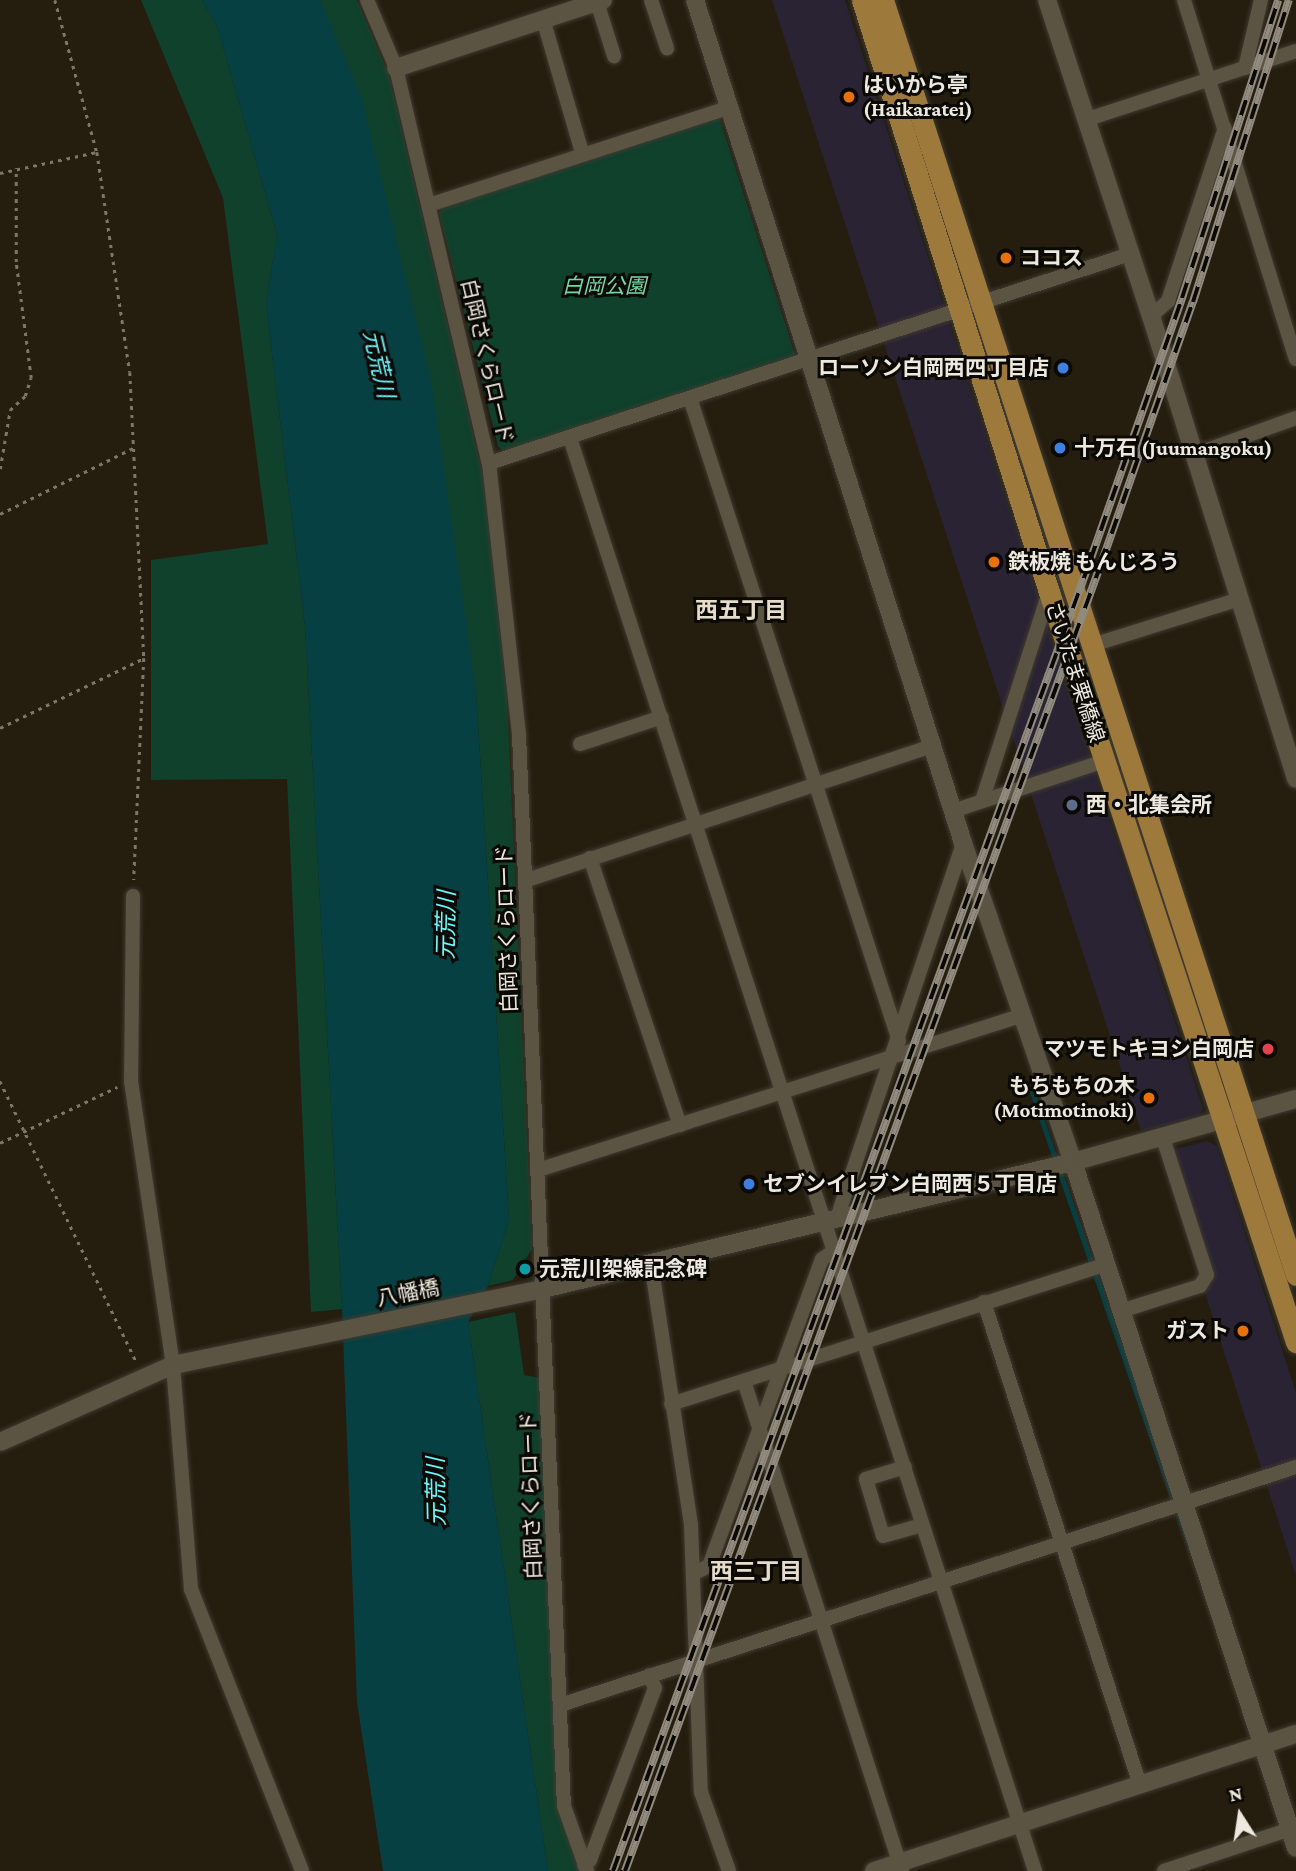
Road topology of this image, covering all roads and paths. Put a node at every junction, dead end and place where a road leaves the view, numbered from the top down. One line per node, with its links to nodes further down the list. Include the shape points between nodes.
1 (55, 0): 21 (path)
2 (367, 0): 15 (street, 白岡さくらロード)
3 (651, 0): 12 (street)
4 (695, 0): 18 (street)
5 (862, 0): 27 (main road, さいたま栗橋線)
6 (883, 0): 27 (main road, さいたま栗橋線)
7 (1047, 0): 19 (street)
8 (1184, 0): 17 (street)
9 (1261, 0): 16 (street)
10 (600, 1): 11 (street); 14 (street)
11 (542, 19): 15 (street); 22 (street)
12 (667, 48)
13 (1296, 51): 16 (street)
14 (614, 56)
15 (396, 68): 25 (street, 白岡さくらロード)
16 (1245, 68): 17 (street)
17 (1210, 77): 19 (street); 20 (street)
18 (727, 108): 22 (street); 30 (street)
19 (1085, 120): 26 (street)
20 (1226, 128): 28 (street, via 1168,301); 29 (street)
21 (97, 152): 23 (path); 34 (path, via 130,372)
22 (582, 152): 25 (street)
23 (16, 168): 24 (path); 36 (path, via 16,262 31,378 25,396 9,410)
24 (0, 173)
25 (429, 205): 37 (street, 白岡さくらロード)
26 (1130, 254): 27 (street); 28 (street)
27 (971, 304): 30 (street); 40 (main road, さいたま栗橋線); 42 (main road, さいたま栗橋線)
28 (1152, 316): 35 (street)
29 (1296, 359)
30 (811, 360): 31 (street); 47 (street)
31 (690, 398): 33 (street); 50 (street)
32 (1296, 418): 35 (street)
33 (570, 438): 37 (street); 44 (street)
34 (136, 447): 39 (path); 43 (path)
35 (1192, 455): 41 (street)
36 (1, 462): 38 (path)
37 (489, 463): 56 (street, 白岡さくらロード, via 519,734)
38 (0, 469)
39 (0, 513)
40 (1049, 592): 48 (main road, さいたま栗橋線); 51 (street)
41 (1240, 599): 42 (street); 49 (street)
42 (1089, 646): 65 (main road, さいたま栗橋線)
43 (144, 658): 45 (path); 57 (path)
44 (662, 717): 46 (street); 53 (street)
45 (0, 728)
46 (580, 744)
47 (933, 746): 50 (street); 52 (street)
48 (1104, 761): 51 (street); 65 (main road, さいたま栗橋線)
49 (1296, 777)
50 (817, 784): 53 (street); 59 (street)
51 (982, 801): 52 (street)
52 (953, 811): 54 (street)
53 (696, 823): 55 (street); 63 (street)
54 (963, 843): 58 (street); 59 (street)
55 (590, 858): 56 (street); 66 (street)
56 (527, 880): 71 (street, 白岡さくらロード)
57 (133, 896): 62 (street)
58 (1020, 1016): 60 (street); 70 (street)
59 (899, 1041): 60 (street)
60 (893, 1058): 63 (street); 72 (street)
61 (0, 1081): 67 (path)
62 (131, 1081): 67 (path); 82 (street)
63 (784, 1093): 66 (street); 72 (street)
64 (1296, 1099): 65 (street, 八幡橋)
65 (1235, 1119): 68 (street, 八幡橋); 76 (main road, さいたま栗橋線); 81 (main road, さいたま栗橋線)
66 (680, 1125): 71 (street)
67 (24, 1131): 69 (path); 84 (path)
68 (1163, 1138): 70 (street, 八幡橋); 79 (street, via 1207,1275 1200,1286)
69 (0, 1143)
70 (1073, 1161): 72 (street, 八幡橋); 75 (street)
71 (538, 1170): 77 (street, 白岡さくらロード)
72 (833, 1218): 73 (street); 74 (street, 八幡橋)
73 (834, 1251): 80 (street); 83 (street, via 822,1259)
74 (651, 1263): 77 (street, 八幡橋); 86 (street)
75 (1106, 1264): 78 (street); 79 (street)
76 (1296, 1275)
77 (543, 1289): 82 (street, 八幡橋); 99 (street, 白岡さくらロード)
78 (984, 1302): 80 (street); 93 (street)
79 (1121, 1311): 91 (street)
80 (864, 1342): 83 (street); 90 (street)
81 (1296, 1342)
82 (173, 1366): 84 (street, 八幡橋); 109 (street, via 191,1589)
83 (782, 1368): 85 (street); 87 (street)
84 (144, 1378): 88 (street, 八幡橋)
85 (744, 1381): 86 (street); 87 (street)
86 (671, 1405): 94 (street, via 691,1525)
87 (760, 1430): 94 (street, via 709,1566); 96 (street)
88 (0, 1442)
89 (1296, 1467): 91 (street)
90 (905, 1468): 92 (street); 92 (street, via 866,1479 883,1536)
91 (1184, 1504): 93 (street); 101 (street)
92 (923, 1525): 95 (street)
93 (1062, 1543): 95 (street); 102 (street)
94 (693, 1573): 97 (street)
95 (941, 1582): 96 (street); 103 (street)
96 (821, 1620): 97 (street); 107 (street)
97 (698, 1660): 98 (street); 110 (street, via 701,1792)
98 (649, 1675): 99 (street); 108 (street, via 655,1688)
99 (560, 1705): 108 (street, 白岡さくらロード, via 564,1806)
100 (1296, 1734): 101 (street)
101 (1262, 1745): 102 (street); 104 (street)
102 (1140, 1785): 103 (street)
103 (1019, 1824): 107 (street); 112 (street)
104 (1290, 1829): 105 (street); 106 (street)
105 (1296, 1848)
106 (1206, 1865): 113 (street)
107 (901, 1867): 111 (street)
108 (586, 1868)
109 (302, 1871)
110 (729, 1871)
111 (874, 1871)
112 (1035, 1871)
113 (1164, 1871)

